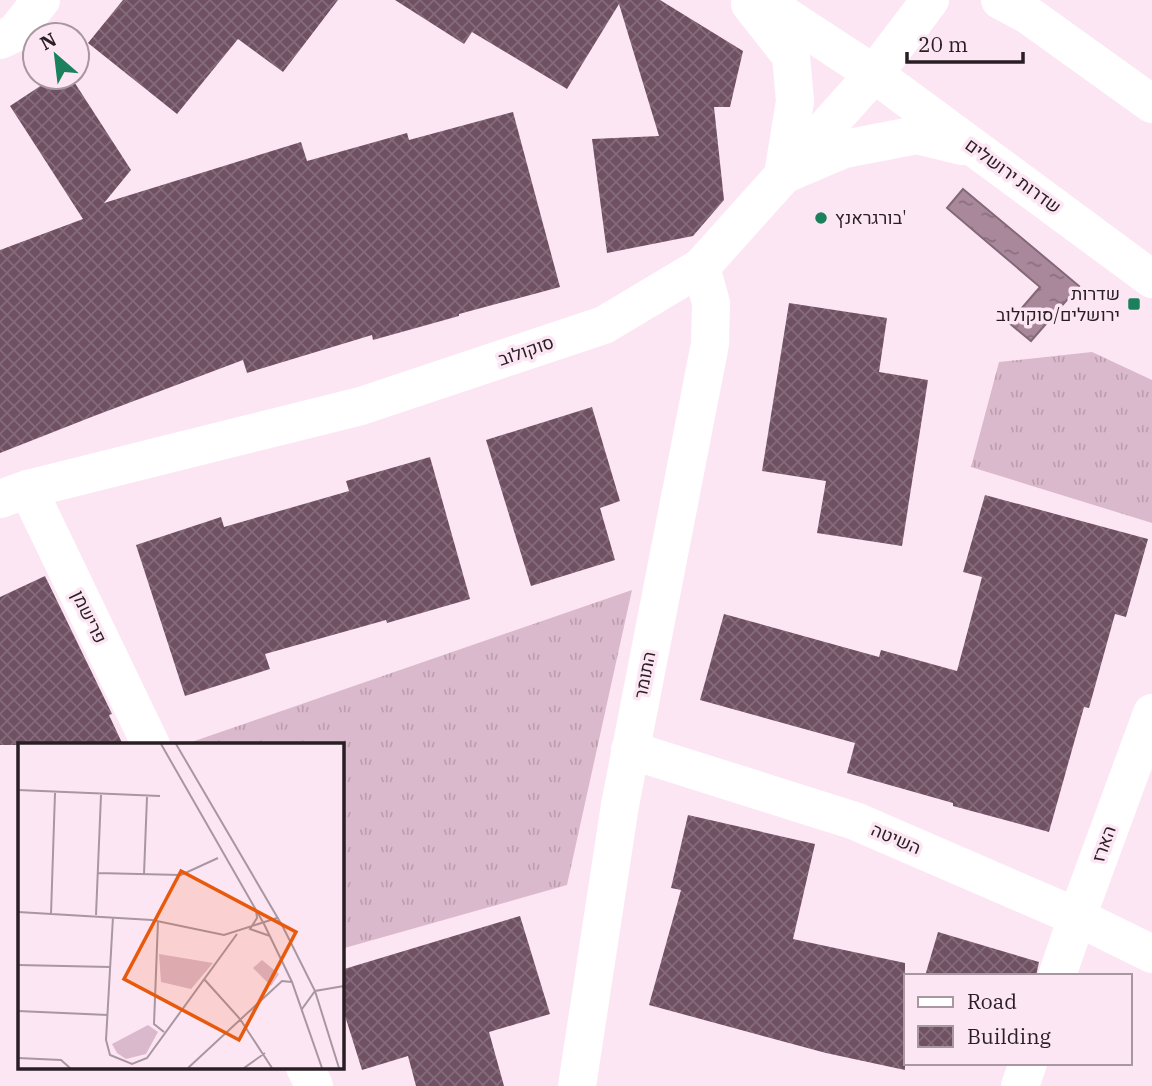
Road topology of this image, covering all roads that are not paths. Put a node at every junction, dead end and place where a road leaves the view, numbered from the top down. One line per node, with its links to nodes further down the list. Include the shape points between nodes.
1 (41, 0): 6 (street, via 15,33)
2 (746, 0): 10 (street, via 790,56 795,101)
3 (761, 0): 7 (street, שדרות ירושלים)
4 (930, 0): 7 (street, סוקולוב)
5 (1000, 0): 8 (street)
6 (0, 40)
7 (874, 74): 9 (street, שדרות ירושלים); 10 (street, סוקולוב)
8 (1152, 104)
9 (978, 150): 10 (street, via 917,135 844,149); 12 (street, שדרות ירושלים)
10 (783, 175): 11 (street, סוקולוב)
11 (701, 267): 13 (street, סוקולוב, via 604,325 374,402); 16 (street, התומר, via 711,303 710,344)
12 (1152, 279)
13 (14, 494): 15 (street, פרישמן)
14 (1152, 713): 17 (street, הארז)
15 (150, 743)
16 (631, 750): 17 (street, השיטה, via 855,821); 23 (street, התומר)
17 (1077, 917): 18 (street, השיטה); 19 (street, הארז)
18 (1152, 954)
19 (1058, 974)
20 (1027, 1065): 24 (street)
21 (305, 1068): 22 (street)
22 (314, 1086)
23 (577, 1086)
24 (1020, 1086)

